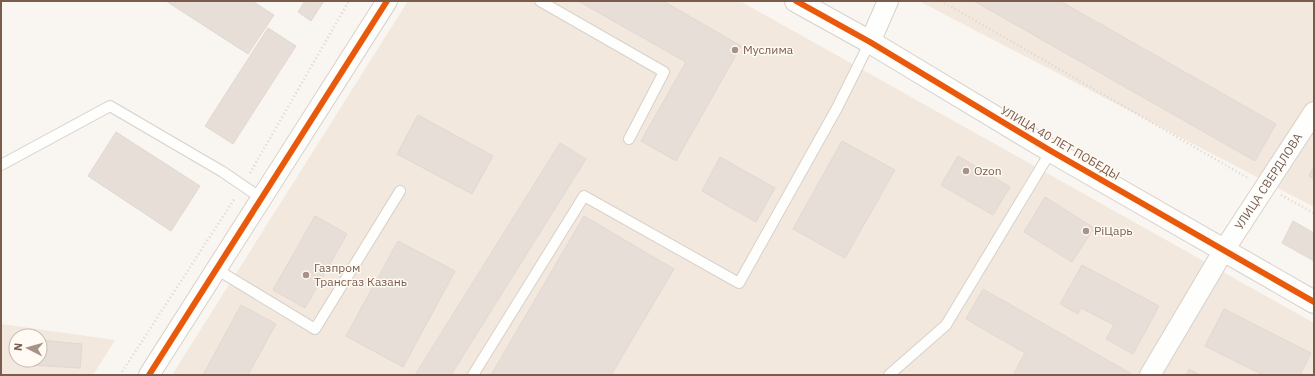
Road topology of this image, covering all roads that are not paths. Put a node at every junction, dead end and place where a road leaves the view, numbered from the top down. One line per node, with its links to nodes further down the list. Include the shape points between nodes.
1 (387, 1): 11 (street)
2 (540, 1): 7 (lane, via 664,72)
3 (796, 1): 5 (street, УЛИЦА 40 ЛЕТ ПОБЕДЫ)
4 (888, 1): 5 (street)
5 (870, 42): 8 (street, УЛИЦА 40 ЛЕТ ПОБЕДЫ); 16 (lane, via 837,108 739,283 584,196)
6 (1314, 112): 12 (street, УЛИЦА СВЕРДЛОВА)
7 (628, 139)
8 (1051, 151): 12 (street, УЛИЦА 40 ЛЕТ ПОБЕДЫ); 17 (lane, via 946,325)
9 (1, 165): 11 (lane, via 110,106 223,172)
10 (400, 191): 13 (lane, via 315,329)
11 (261, 198): 13 (street)
12 (1224, 250): 14 (street, УЛИЦА 40 ЛЕТ ПОБЕДЫ); 18 (street, УЛИЦА СВЕРДЛОВА)
13 (216, 269): 15 (street)
14 (1314, 302)
15 (149, 375)
16 (473, 375)
17 (889, 375)
18 (1150, 375)

